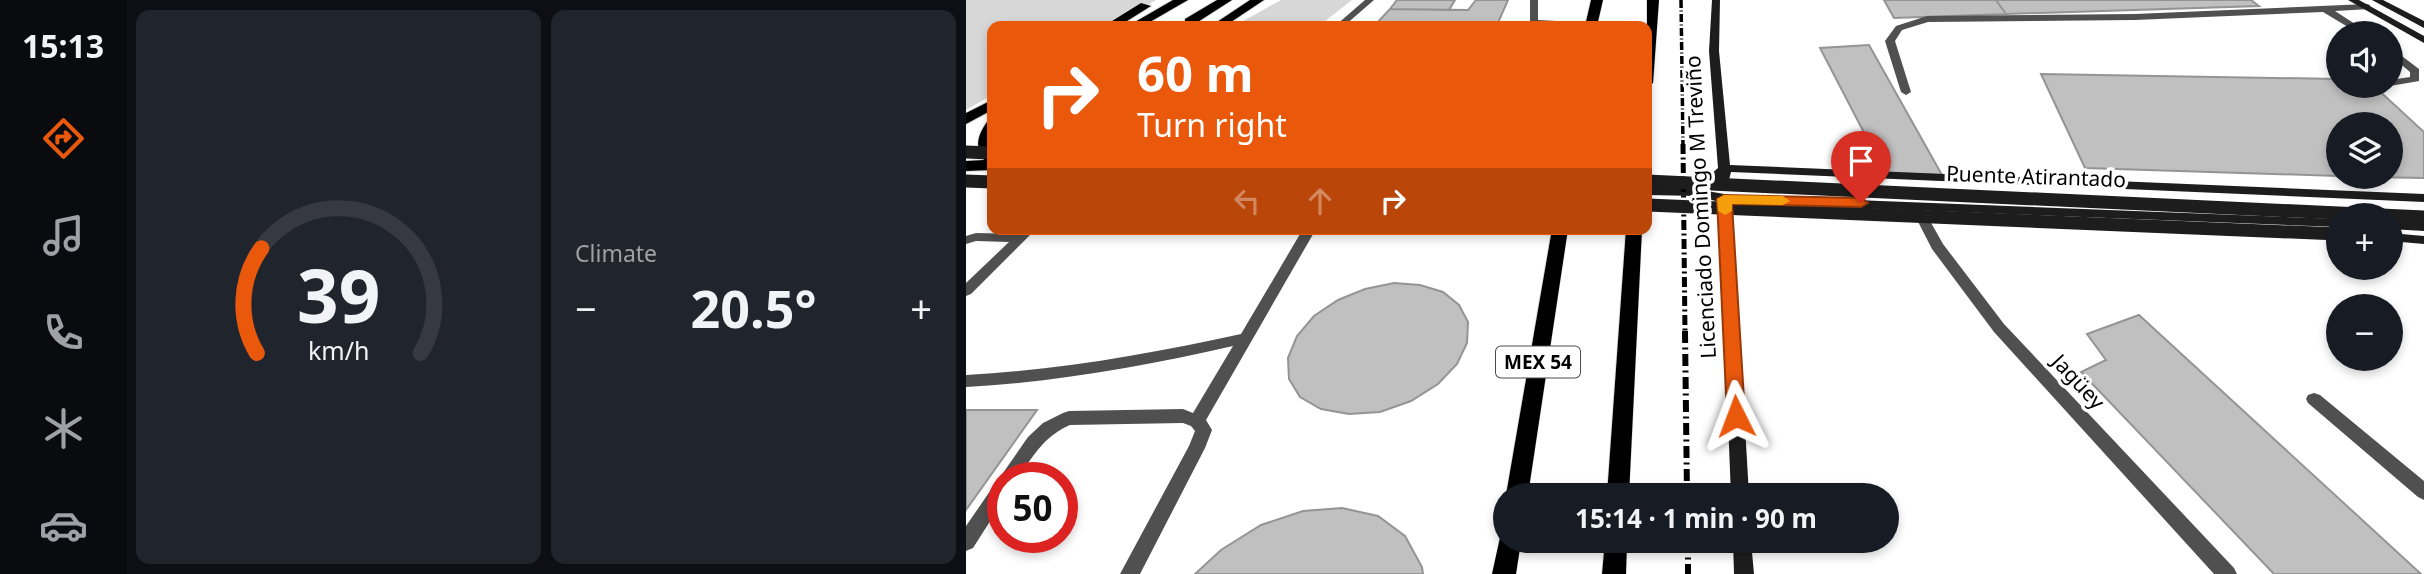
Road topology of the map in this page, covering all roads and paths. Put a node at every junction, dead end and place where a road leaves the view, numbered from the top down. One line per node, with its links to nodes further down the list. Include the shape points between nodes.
1 (1155, 0): 15 (highway)
2 (1182, 0): 16 (highway)
3 (1196, 0): 17 (highway)
4 (1226, 0): 18 (highway)
5 (1258, 0): 19 (highway)
6 (1370, 0): 20 (street)
7 (1534, 0): 21 (street)
8 (1597, 0): 22 (main road)
9 (1653, 0): 23 (main road)
10 (1716, 0): 36 (main road, Licenciado Domingo M Treviño, via 1714,51)
11 (2352, 0): 13 (main road)
12 (2376, 0): 25 (main road)
13 (2367, 7): 14 (street); 26 (main road)
14 (2325, 9): 24 (street); 29 (street, via 1927,19 1899,28 1890,41)
15 (1119, 21)
16 (1143, 21)
17 (1162, 21)
18 (1191, 21)
19 (1225, 21)
20 (1345, 21)
21 (1533, 21)
22 (1593, 21)
23 (1651, 21)
24 (2344, 21)
25 (2424, 25)
26 (2424, 40)
27 (2403, 61): 28 (street, via 2415,71 2415,79)
28 (2403, 81)
29 (1906, 92)
30 (987, 107): 31 (highway)
31 (966, 119)
32 (966, 152): 33 (main road, bridge)
33 (987, 153)
34 (966, 166): 35 (highway)
35 (987, 168)
36 (1726, 168): 42 (main road); 43 (main road); 44 (main road, Licenciado Domingo M Treviño)
37 (987, 171): 40 (highway)
38 (1652, 181): 47 (main road, Puente Atirantado, bridge)
39 (987, 182): 40 (main road, bridge)
40 (966, 183)
41 (1652, 191): 42 (main road)
42 (1698, 192): 44 (main road)
43 (2424, 198)
44 (1724, 199): 45 (main road); 68 (main road, Licenciado Domingo M Treviño)
45 (1915, 204): 48 (main road); 79 (street, Jagüey, via 1937,246 1999,328)
46 (1652, 205): 51 (main road, Puente Atirantado, bridge)
47 (2424, 217)
48 (2326, 222)
49 (2403, 226): 50 (main road)
50 (2424, 228)
51 (2326, 233)
52 (1009, 235): 58 (street)
53 (1025, 235): 60 (street)
54 (1306, 235): 61 (street)
55 (1559, 235): 66 (main road, MEX 54)
56 (1634, 235): 67 (main road)
57 (2403, 238): 59 (main road)
58 (966, 240)
59 (2424, 240)
60 (966, 291)
61 (1246, 338): 62 (street, via 1128,364); 64 (street)
62 (966, 381)
63 (2314, 399): 69 (street)
64 (1198, 421): 65 (street, via 1184,416 1069,418 1040,434); 75 (street, via 1204,430 1197,447)
65 (1020, 462)
66 (1519, 483)
67 (1619, 483)
68 (1739, 483)
69 (2424, 492)
70 (987, 510): 71 (street)
71 (966, 542)
72 (1507, 553): 76 (main road)
73 (1615, 553): 77 (main road)
74 (1743, 553): 78 (main road)
75 (1130, 574)
76 (1504, 574)
77 (1614, 574)
78 (1744, 574)
79 (2227, 574)

